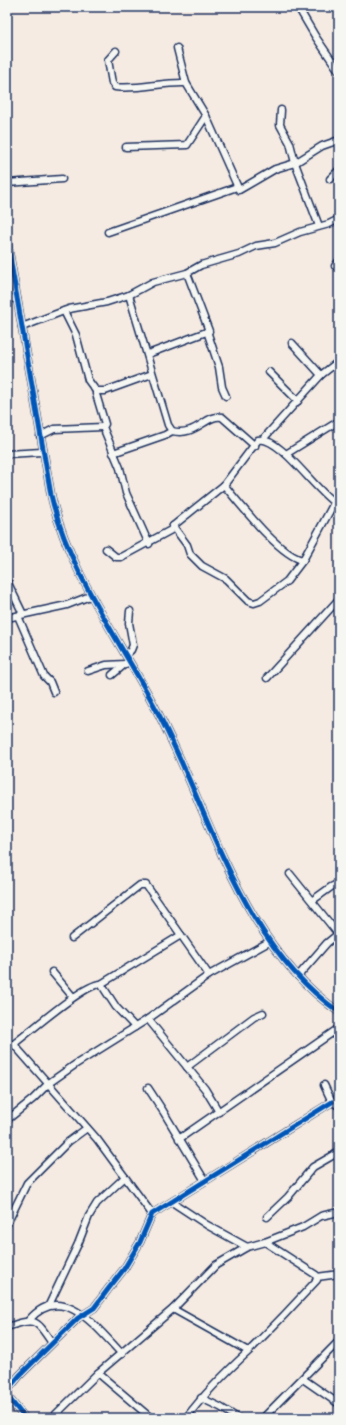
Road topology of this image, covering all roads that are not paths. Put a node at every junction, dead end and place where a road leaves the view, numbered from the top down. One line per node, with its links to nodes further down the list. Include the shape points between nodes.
1 (298, 7): 4 (street)
2 (177, 48): 5 (street)
3 (116, 51): 5 (street, via 108,60 115,87 127,89 156,84)
4 (339, 70)
5 (186, 83): 7 (street)
6 (280, 110): 10 (street, via 280,125 290,143)
7 (206, 116): 9 (street, via 187,145); 15 (street)
8 (339, 140): 10 (street, via 322,146)
9 (126, 147)
10 (295, 163): 15 (street, via 275,169 239,190); 17 (street)
11 (339, 170): 13 (street)
12 (62, 179): 14 (street)
13 (330, 179)
14 (7, 183)
15 (238, 187): 18 (street)
16 (339, 219): 17 (street)
17 (319, 226): 20 (street, via 275,243 256,246 239,254 208,262)
18 (108, 232)
19 (7, 240): 23 (street)
20 (187, 272): 21 (street, via 153,282); 26 (street)
21 (129, 295): 24 (street); 28 (street)
22 (7, 298): 23 (street)
23 (17, 298): 25 (street)
24 (64, 311): 25 (street); 33 (street, via 76,335 86,377)
25 (22, 327): 39 (street)
26 (207, 331): 28 (street); 34 (street)
27 (292, 343): 32 (street)
28 (148, 354): 31 (street)
29 (339, 361): 32 (street)
30 (269, 372): 35 (street)
31 (152, 374): 33 (street, via 105,391); 38 (street, via 168,425)
32 (321, 376): 35 (street)
33 (96, 391): 37 (street)
34 (226, 396)
35 (298, 401): 40 (street)
36 (339, 421): 45 (street)
37 (104, 427): 39 (street, via 54,429); 43 (street)
38 (172, 430): 41 (street, via 199,428 212,418 222,417); 43 (street, via 165,435)
39 (40, 436): 42 (street)
40 (264, 438): 41 (street, via 258,440); 45 (street)
41 (255, 446): 46 (street)
42 (42, 452): 44 (street); 53 (street, via 57,520)
43 (113, 453): 49 (street, via 120,468 126,493)
44 (7, 454)
45 (286, 454): 47 (street, via 304,471 316,488)
46 (224, 485): 48 (street); 51 (street, via 289,555)
47 (336, 505): 51 (street)
48 (173, 526): 49 (street); 51 (street, via 187,545 190,554 202,566 226,579 248,601 254,603 287,581)
49 (149, 544): 50 (street, via 121,557 116,557)
50 (106, 549)
51 (303, 560)
52 (7, 581): 56 (street)
53 (90, 596): 56 (street, via 67,605); 58 (street)
54 (339, 599): 62 (street)
55 (130, 611): 58 (street, via 129,623 133,645)
56 (21, 615): 57 (street); 63 (street, via 44,676)
57 (7, 618)
58 (126, 655): 59 (street)
59 (127, 663): 60 (street, via 106,665); 61 (street); 70 (street, via 163,722 233,879)
60 (88, 671)
61 (112, 675)
62 (267, 678)
63 (54, 692)
64 (290, 874): 66 (street)
65 (339, 883): 66 (street)
66 (312, 900): 67 (street)
67 (339, 934): 73 (street, via 326,943)
68 (181, 935): 69 (street, via 148,886 143,884); 72 (street); 74 (street)
69 (72, 938)
70 (269, 942): 72 (street); 73 (street)
71 (52, 972): 75 (street)
72 (209, 975): 78 (street)
73 (298, 976): 76 (street, via 317,996)
74 (101, 984): 75 (street, via 94,985); 79 (street, via 116,1007)
75 (73, 997): 82 (street, via 15,1043)
76 (339, 1012)
77 (263, 1013): 81 (street)
78 (148, 1019): 79 (street); 81 (street)
79 (135, 1027): 82 (street)
80 (339, 1028): 87 (street)
81 (187, 1067): 87 (street, via 206,1089)
82 (49, 1083): 88 (street, via 33,1100); 89 (street)
83 (324, 1085): 85 (street)
84 (148, 1088): 90 (street)
85 (332, 1102): 86 (street); 93 (street)
86 (339, 1106)
87 (219, 1112): 90 (street)
88 (7, 1120)
89 (87, 1128): 92 (street); 98 (street, via 68,1142 26,1183)
90 (179, 1139): 93 (street)
91 (339, 1152): 97 (street, via 313,1167)
92 (125, 1177): 96 (street); 103 (street, via 97,1203 89,1216)
93 (205, 1181): 94 (street)
94 (172, 1202): 96 (street); 100 (street)
95 (339, 1212): 99 (street, via 321,1216 303,1227)
96 (152, 1214): 105 (street, via 124,1269 94,1308)
97 (267, 1217)
98 (7, 1224)
99 (264, 1242): 100 (street); 102 (street)
100 (247, 1247): 104 (street, via 216,1265)
101 (339, 1274): 102 (street)
102 (317, 1277): 110 (street, via 291,1308)
103 (49, 1305): 105 (street, via 62,1304); 106 (street)
104 (173, 1309): 110 (street); 111 (street)
105 (84, 1314): 109 (street); 111 (street)
106 (28, 1320): 107 (street); 109 (street, via 40,1326)
107 (7, 1327)
108 (339, 1341): 113 (street)
109 (52, 1343): 118 (street, via 8,1391 8,1397)
110 (248, 1351): 114 (street)
111 (122, 1354): 112 (street)
112 (98, 1373): 117 (street); 121 (street)
113 (303, 1379): 116 (street); 124 (street)
114 (201, 1398): 122 (street); 123 (street)
115 (127, 1399): 121 (street)
116 (339, 1404)
117 (58, 1413): 119 (street); 120 (street)
118 (22, 1417)
119 (52, 1418)
120 (64, 1418)
121 (151, 1418)
122 (186, 1418)
123 (238, 1418)
124 (263, 1418)

